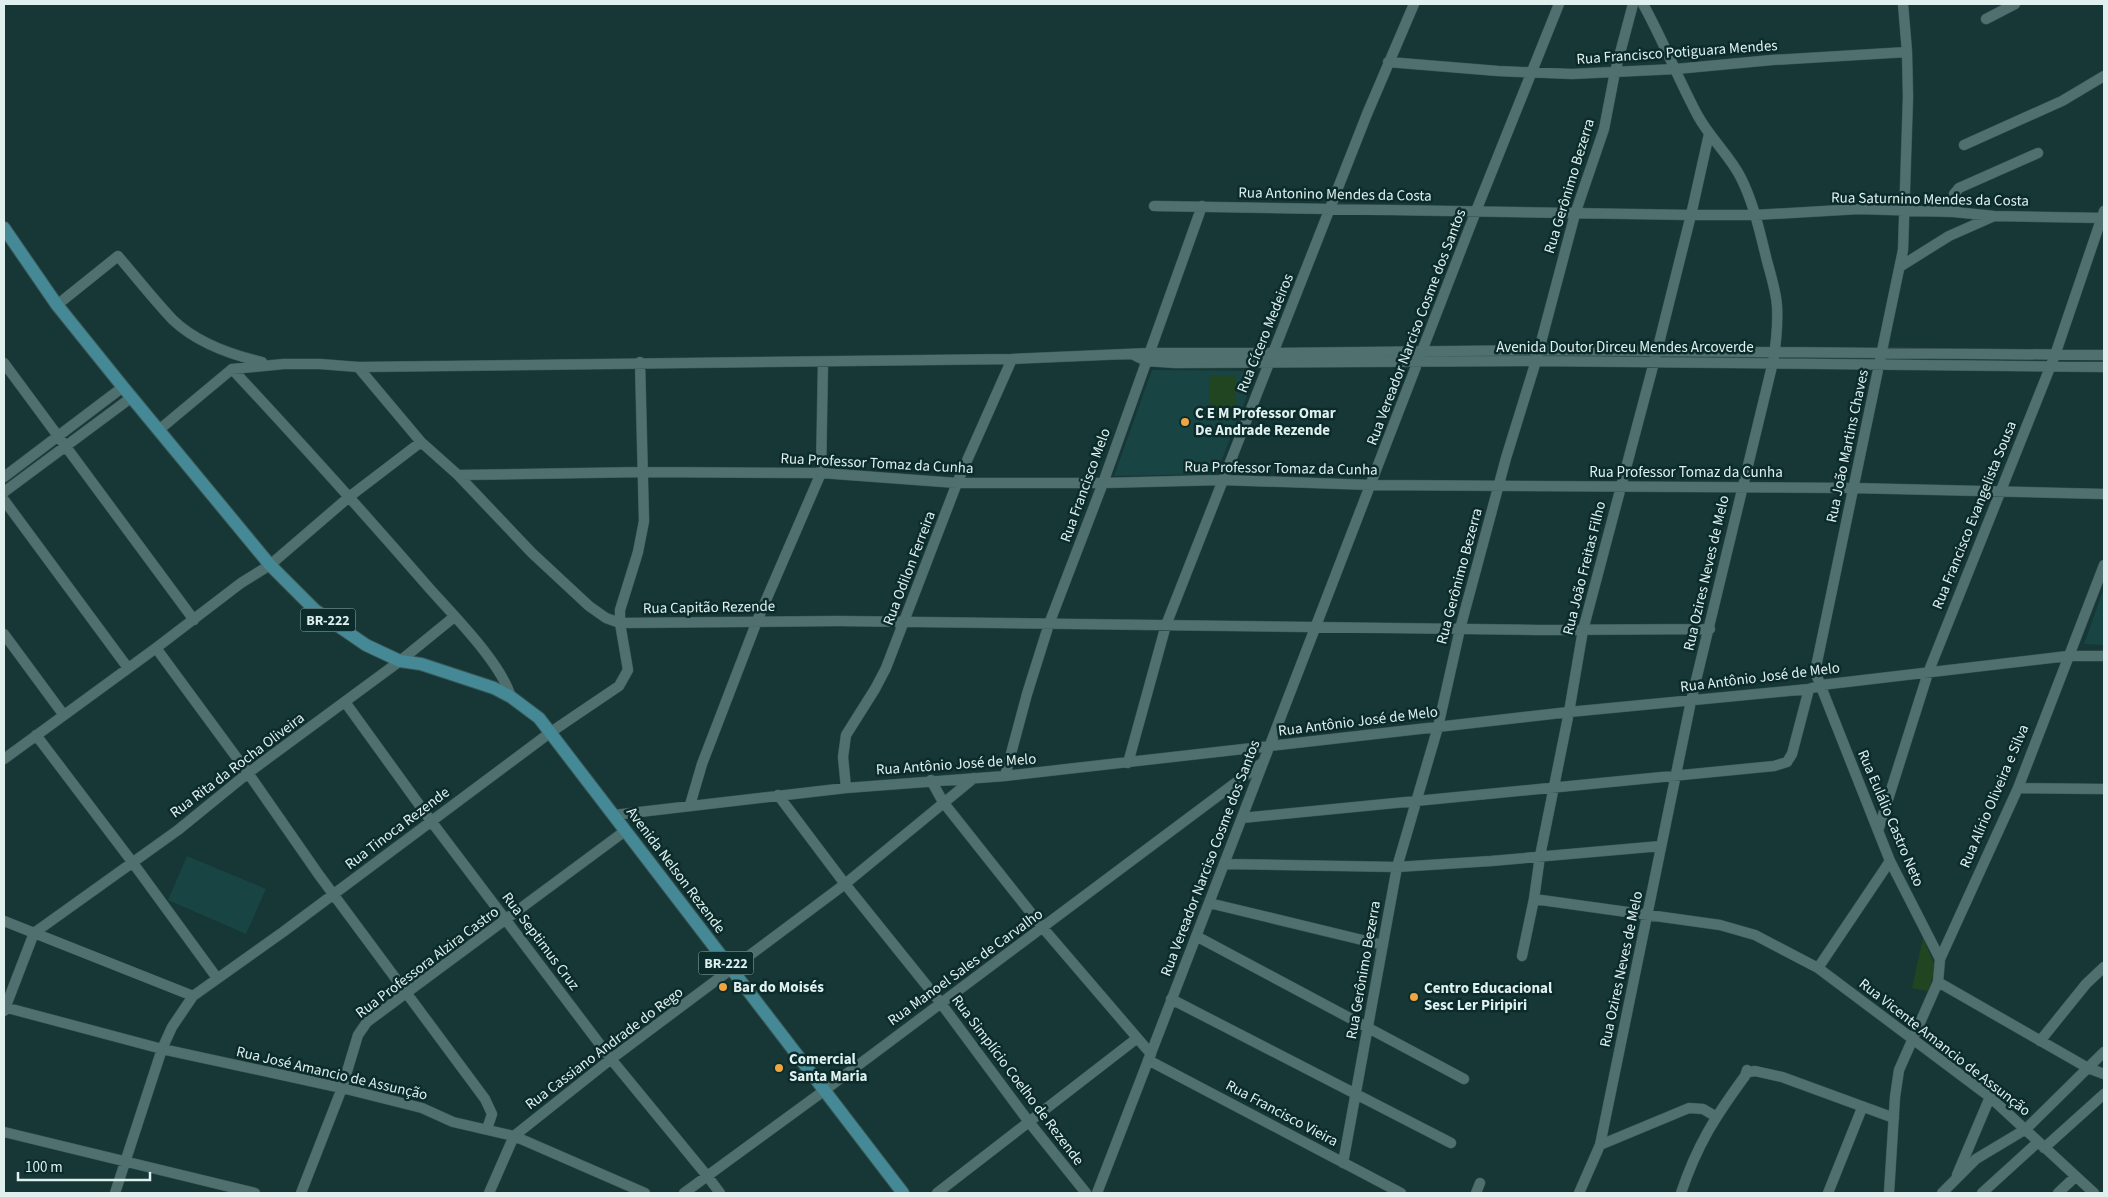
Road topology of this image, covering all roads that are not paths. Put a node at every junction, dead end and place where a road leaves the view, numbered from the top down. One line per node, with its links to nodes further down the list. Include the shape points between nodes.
1 (1414, 4): 9 (street, Rua Cícero Medeiros)
2 (1559, 4): 11 (street, Rua Vereador Narciso Cosme dos Santos)
3 (1633, 4): 12 (street, Rua Gerônimo Bezerra)
4 (1643, 4): 10 (street, Rua Ozires Neves de Melo)
5 (1903, 4): 8 (street, Rua João Martins Chaves)
6 (2016, 4): 7 (street)
7 (1986, 19)
8 (1908, 52): 10 (street, Rua Francisco Potiguara Mendes); 21 (street, Rua João Martins Chaves)
9 (1388, 62): 11 (street, Rua Francisco Potiguara Mendes); 19 (street, Rua Cícero Medeiros)
10 (1676, 69): 12 (street, Rua Francisco Potiguara Mendes); 14 (street, Rua Ozires Neves de Melo)
11 (1531, 72): 12 (street, Rua Francisco Potiguara Mendes); 20 (street, Rua Vereador Narciso Cosme dos Santos)
12 (1615, 72): 23 (street, Rua Gerônimo Bezerra, via 1604,129)
13 (2104, 76): 15 (street, via 2062,101)
14 (1709, 134): 24 (street, Rua João Freitas Filho); 25 (street, Rua Ozires Neves de Melo, via 1740,177)
15 (1964, 145)
16 (2038, 153): 22 (street, via 1959,188 1954,194)
17 (1154, 206): 18 (street, Rua Antonino Mendes da Costa)
18 (1202, 206): 19 (street, Rua Antonino Mendes da Costa); 37 (street, Rua Francisco Melo)
19 (1330, 209): 20 (street, Rua Antonino Mendes da Costa); 38 (street, Rua Cícero Medeiros)
20 (1476, 211): 23 (street, Rua Antonino Mendes da Costa); 34 (street, Rua Vereador Narciso Cosme dos Santos)
21 (1904, 211): 22 (street, Rua Saturnino Mendes da Costa); 25 (street, Rua Saturnino Mendes da Costa, via 1859,209); 29 (street, Rua João Martins Chaves)
22 (1954, 212): 26 (street, Rua Saturnino Mendes da Costa)
23 (1575, 214): 24 (street, Rua Antonino Mendes da Costa); 31 (street, Rua Gerônimo Bezerra)
24 (1691, 215): 25 (street, Rua Antonino Mendes da Costa); 32 (street, Rua João Freitas Filho)
25 (1755, 215): 33 (street, Rua Ozires Neves de Melo, via 1777,304)
26 (1994, 216): 27 (street, Rua Saturnino Mendes da Costa); 29 (street, via 1949,236)
27 (2103, 216): 35 (street, Rua Francisco Evangelista Sousa)
28 (4, 228): 30 (main road, BR-222)
29 (1900, 266): 39 (street, Rua João Martins Chaves)
30 (57, 305): 48 (street, via 118,256 175,321 236,356); 53 (main road, BR-222)
31 (1539, 350): 32 (street, Avenida Doutor Dirceu Mendes Arcoverde); 34 (street, Avenida Doutor Dirceu Mendes Arcoverde); 41 (street, Rua Gerônimo Bezerra)
32 (1657, 351): 33 (street, Avenida Doutor Dirceu Mendes Arcoverde); 45 (street, Rua João Freitas Filho)
33 (1775, 351): 39 (street, Avenida Doutor Dirceu Mendes Arcoverde); 46 (street, Rua Ozires Neves de Melo)
34 (1422, 352): 38 (street, Avenida Doutor Dirceu Mendes Arcoverde); 44 (street, Rua Vereador Narciso Cosme dos Santos)
35 (2055, 355): 36 (street, Avenida Doutor Dirceu Mendes Arcoverde); 39 (street, Avenida Doutor Dirceu Mendes Arcoverde); 49 (street, Rua Francisco Evangelista Sousa)
36 (2104, 355)
37 (1148, 357): 38 (street, Avenida Doutor Dirceu Mendes Arcoverde, via 1175,363); 40 (street); 64 (street, Rua Francisco Melo)
38 (1271, 358): 44 (street, Avenida Doutor Dirceu Mendes Arcoverde); 62 (street, Rua Cícero Medeiros)
39 (1882, 358): 46 (street, Avenida Doutor Dirceu Mendes Arcoverde); 49 (street, Avenida Doutor Dirceu Mendes Arcoverde); 69 (street, Rua João Martins Chaves)
40 (1012, 359): 43 (street); 63 (street, Rua Odilon Ferreira)
41 (1536, 361): 44 (street, Avenida Doutor Dirceu Mendes Arcoverde); 45 (street, Avenida Doutor Dirceu Mendes Arcoverde); 66 (street, Rua Gerônimo Bezerra)
42 (640, 362): 43 (street); 51 (street); 58 (street)
43 (823, 362): 59 (street)
44 (1418, 362): 65 (street, Rua Vereador Narciso Cosme dos Santos)
45 (1654, 362): 46 (street, Avenida Doutor Dirceu Mendes Arcoverde); 67 (street, Rua João Freitas Filho)
46 (1773, 362): 68 (street, Rua Ozires Neves de Melo)
47 (4, 363): 55 (street)
48 (274, 365): 51 (street); 52 (street)
49 (2050, 365): 50 (street, Avenida Doutor Dirceu Mendes Arcoverde); 70 (street, Rua Francisco Evangelista Sousa)
50 (2104, 366)
51 (358, 367): 56 (street, Rua Capitão Rezende)
52 (232, 368): 54 (street); 73 (street)
53 (128, 392): 54 (main road, BR-222); 55 (street); 57 (street)
54 (160, 429): 75 (main road, BR-222)
55 (58, 437): 57 (street); 61 (street)
56 (421, 442): 60 (street, Rua Capitão Rezende); 73 (street)
57 (65, 448): 71 (street); 78 (street)
58 (644, 472): 59 (street, Rua Professor Tomaz da Cunha); 60 (street, Rua Professor Tomaz da Cunha); 81 (street, via 642,534 622,600)
59 (821, 473): 63 (street, Rua Professor Tomaz da Cunha); 79 (street)
60 (458, 475): 81 (street, Rua Capitão Rezende, via 577,595 599,614)
61 (4, 477)
62 (1222, 480): 64 (street, Rua Professor Tomaz da Cunha); 65 (street, Rua Professor Tomaz da Cunha); 83 (street, Rua Cícero Medeiros)
63 (957, 483): 64 (street, Rua Professor Tomaz da Cunha); 80 (street, Rua Odilon Ferreira)
64 (1103, 483): 82 (street, Rua Francisco Melo)
65 (1371, 485): 66 (street, Rua Professor Tomaz da Cunha); 84 (street, Rua Vereador Narciso Cosme dos Santos)
66 (1498, 486): 67 (street, Rua Professor Tomaz da Cunha); 85 (street, Rua Gerônimo Bezerra)
67 (1619, 486): 68 (street, Rua Professor Tomaz da Cunha); 87 (street, Rua João Freitas Filho)
68 (1741, 488): 69 (street, Rua Professor Tomaz da Cunha); 86 (street, Rua Ozires Neves de Melo)
69 (1853, 488): 70 (street, Rua Professor Tomaz da Cunha); 95 (street, Rua João Martins Chaves, via 1816,661 1816,674)
70 (2000, 490): 72 (street, Rua Professor Tomaz da Cunha); 94 (street, Rua Francisco Evangelista Sousa)
71 (4, 492)
72 (2104, 494)
73 (350, 497): 75 (street); 77 (street)
74 (4, 500): 93 (street)
75 (270, 565): 78 (street); 92 (main road, BR-222, via 315,610 366,645)
76 (2104, 565): 90 (street, Rua Alírio Oliveira e Silva)
77 (454, 617): 92 (street, Rua Rita da Rocha Oliveira); 97 (street, via 498,670)
78 (194, 620): 89 (street)
79 (757, 621): 80 (street, Rua Capitão Rezende); 81 (street, Rua Capitão Rezende); 121 (street, via 702,764)
80 (905, 621): 82 (street, Rua Capitão Rezende); 114 (street, Rua Odilon Ferreira, via 879,682 846,735 843,756)
81 (620, 623): 103 (street, Rua Tinoca Rezende, via 628,670 619,686)
82 (1049, 624): 83 (street, Rua Capitão Rezende); 110 (street, Rua Francisco Melo)
83 (1166, 625): 84 (street, Rua Capitão Rezende); 108 (street, Rua Cícero Medeiros)
84 (1316, 628): 85 (street, Rua Capitão Rezende); 105 (street, Rua Vereador Narciso Cosme dos Santos)
85 (1460, 629): 87 (street, Rua Capitão Rezende); 102 (street, Rua Gerônimo Bezerra)
86 (1710, 629): 87 (street, Rua Capitão Rezende); 98 (street, Rua Ozires Neves de Melo)
87 (1582, 630): 100 (street, Rua João Freitas Filho)
88 (4, 634): 101 (street)
89 (156, 648): 93 (street); 109 (street)
90 (2068, 656): 91 (street, Rua Antônio José de Melo); 94 (street, Rua Antônio José de Melo); 116 (street, Rua Alírio Oliveira e Silva)
91 (2104, 656)
92 (400, 661): 97 (main road, BR-222, via 459,676); 99 (street, Rua Rita da Rocha Oliveira)
93 (128, 668): 101 (street)
94 (1928, 673): 95 (street, Rua Antônio José de Melo); 126 (street, Rua Francisco Evangelista Sousa)
95 (1821, 685): 96 (street, Rua Antônio José de Melo); 126 (street, Rua Eulálio Castro Neto)
96 (1809, 689): 98 (street, Rua Antônio José de Melo); 111 (street, via 1789,760 1774,766)
97 (512, 698): 103 (main road, BR-222, via 539,718)
98 (1692, 701): 100 (street, Rua Antônio José de Melo); 111 (street, Rua Ozires Neves de Melo)
99 (345, 702): 109 (street, Rua Rita da Rocha Oliveira); 124 (street, Rua Septimus Cruz)
100 (1569, 712): 102 (street, Rua Antônio José de Melo); 115 (street, Rua João Freitas Filho)
101 (63, 714): 104 (street)
102 (1438, 727): 105 (street, Rua Antônio José de Melo); 119 (street, Rua Gerônimo Bezerra)
103 (551, 732): 122 (main road, Avenida Nelson Rezende / BR-222); 124 (street, Rua Tinoca Rezende)
104 (36, 735): 106 (street); 130 (street)
105 (1270, 746): 107 (street, Rua Vereador Narciso Cosme dos Santos); 108 (street, Rua Antônio José de Melo)
106 (4, 759)
107 (1263, 762): 123 (street, Rua Vereador Narciso Cosme dos Santos); 140 (street, Rua Manoel Sales de Carvalho)
108 (1128, 763): 110 (street, Rua Antônio José de Melo)
109 (248, 773): 130 (street, Rua Rita da Rocha Oliveira); 134 (street)
110 (1006, 776): 112 (street, Rua Antônio José de Melo)
111 (1677, 776): 115 (street); 127 (street, Rua Ozires Neves de Melo)
112 (974, 778): 113 (street, Rua Antônio José de Melo); 120 (street, Rua Cassiano Andrade do Rego)
113 (931, 780): 114 (street, Rua Antônio José de Melo); 120 (street, Rua Francisco Vieira)
114 (846, 788): 118 (street, Rua Antônio José de Melo)
115 (1555, 788): 119 (street); 128 (street, Rua João Freitas Filho)
116 (2018, 788): 117 (street); 145 (street, Rua Alírio Oliveira e Silva)
117 (2104, 789)
118 (778, 795): 121 (street, Rua Antônio José de Melo); 133 (street, Rua Simplício Coelho de Rezende)
119 (1416, 800): 123 (street); 132 (street, Rua Gerônimo Bezerra)
120 (943, 802): 133 (street, Rua Cassiano Andrade do Rego); 140 (street, Rua Francisco Vieira)
121 (690, 805): 122 (street, Rua Antônio José de Melo)
122 (614, 815): 125 (main road, Avenida Nelson Rezende / BR-222)
123 (1242, 818): 131 (street, Rua Vereador Narciso Cosme dos Santos)
124 (431, 821): 134 (street, Rua Tinoca Rezende); 138 (street, Rua Septimus Cruz)
125 (625, 831): 138 (street, Rua Professora Alzira Castro); 148 (main road, Avenida Nelson Rezende / BR-222)
126 (1878, 831): 129 (street, Rua Eulálio Castro Neto)
127 (1662, 846): 128 (street); 137 (street, Rua Ozires Neves de Melo)
128 (1540, 856): 132 (street); 135 (street, Rua João Freitas Filho)
129 (1890, 861): 145 (street, Rua Eulálio Castro Neto); 147 (street)
130 (133, 863): 141 (street, Rua Rita da Rocha Oliveira); 149 (street)
131 (1224, 864): 132 (street); 136 (street, Rua Vereador Narciso Cosme dos Santos)
132 (1397, 868): 143 (street, Rua Gerônimo Bezerra)
133 (844, 884): 148 (street, Rua Cassiano Andrade do Rego); 154 (street, Rua Simplício Coelho de Rezende)
134 (333, 895): 149 (street, Rua Tinoca Rezende); 151 (street)
135 (1534, 898): 137 (street, Rua Vicente Amancio de Assunção); 144 (street, Rua João Freitas Filho)
136 (1209, 903): 142 (street, Rua Vereador Narciso Cosme dos Santos); 143 (street)
137 (1647, 914): 147 (street, Rua Vicente Amancio de Assunção, via 1739,930); 181 (street, Rua Ozires Neves de Melo)
138 (508, 920): 151 (street, Rua Professora Alzira Castro); 163 (street, Rua Septimus Cruz)
139 (4, 921): 141 (street)
140 (1043, 928): 154 (street, Rua Manoel Sales de Carvalho); 158 (street, Rua Francisco Vieira)
141 (34, 933): 152 (street); 155 (street)
142 (1196, 936): 153 (street, Rua Vereador Narciso Cosme dos Santos); 156 (street)
143 (1382, 945): 156 (street, Rua Gerônimo Bezerra)
144 (1522, 956)
145 (1940, 959): 150 (street, Rua Alírio Oliveira e Silva)
146 (2104, 967): 159 (street)
147 (1818, 968): 157 (street, Rua Vicente Amancio de Assunção)
148 (731, 970): 163 (street, Rua Cassiano Andrade do Rego); 168 (main road, Avenida Nelson Rezende / BR-222)
149 (217, 978): 152 (street, Rua Tinoca Rezende)
150 (1938, 982): 157 (street, Rua Alírio Oliveira e Silva); 159 (street)
151 (406, 993): 167 (street, Rua Professora Alzira Castro, via 361,1028); 176 (street, via 488,1104 492,1116)
152 (193, 996): 160 (street, Rua Tinoca Rezende)
153 (1171, 999): 162 (street, Rua Vereador Narciso Cosme dos Santos); 169 (street)
154 (940, 1002): 168 (street, Rua Manoel Sales de Carvalho); 175 (street, Rua Simplício Coelho de Rezende)
155 (4, 1009): 160 (street, Rua José Amancio de Assunção)
156 (1368, 1027): 166 (street); 169 (street, Rua Gerônimo Bezerra)
157 (1912, 1038): 171 (street, Rua Vicente Amancio de Assunção); 174 (street, Rua Alírio Oliveira e Silva, via 1899,1070)
158 (1136, 1039): 162 (street, Rua Francisco Vieira); 175 (street)
159 (2040, 1041): 164 (street)
160 (162, 1049): 167 (street, Rua José Amancio de Assunção); 183 (street, Rua Tinoca Rezende)
161 (2104, 1052): 164 (street)
162 (1150, 1057): 184 (street, Rua Francisco Vieira); 199 (street, Rua Vereador Narciso Cosme dos Santos)
163 (611, 1060): 179 (street, Rua Cassiano Andrade do Rego); 185 (street, Rua Septimus Cruz)
164 (2088, 1068): 165 (street); 177 (street)
165 (2104, 1074)
166 (1464, 1079)
167 (342, 1088): 176 (street, Rua José Amancio de Assunção, via 422,1108 454,1122); 191 (street, Rua Professora Alzira Castro)
168 (825, 1090): 185 (street, Rua Manoel Sales de Carvalho); 196 (main road, Avenida Nelson Rezende / BR-222)
169 (1356, 1093): 180 (street); 184 (street, Rua Gerônimo Bezerra)
170 (2104, 1094): 182 (street)
171 (1990, 1097): 177 (street, Rua Vicente Amancio de Assunção); 187 (street)
172 (1862, 1108): 173 (street, via 1782,1077 1746,1070 1745,1076); 174 (street); 204 (street)
173 (1715, 1116): 181 (street, via 1703,1109 1689,1108); 203 (street)
174 (1894, 1118): 205 (street, Rua Alírio Oliveira e Silva)
175 (1029, 1122): 197 (street); 198 (street, Rua Simplício Coelho de Rezende)
176 (487, 1129): 179 (street, Rua José Amancio de Assunção)
177 (2026, 1129): 182 (street, Rua Vicente Amancio de Assunção); 187 (street, via 1976,1159)
178 (4, 1132): 183 (street)
179 (514, 1136): 192 (street, Rua Cassiano Andrade do Rego); 193 (street, Rua José Amancio de Assunção)
180 (1451, 1143)
181 (1600, 1144): 202 (street, Rua Ozires Neves de Melo)
182 (2041, 1145): 186 (street, Rua Vicente Amancio de Assunção); 207 (street)
183 (126, 1161): 189 (street, Rua Tinoca Rezende); 190 (street)
184 (1343, 1163): 200 (street, Rua Francisco Vieira)
185 (708, 1176): 194 (street, Rua Manoel Sales de Carvalho); 195 (street, Rua Septimus Cruz)
186 (2075, 1177): 208 (street); 209 (street, Rua Vicente Amancio de Assunção)
187 (1955, 1180): 206 (street)
188 (1480, 1183): 201 (street)
189 (115, 1193)
190 (255, 1193)
191 (301, 1193)
192 (489, 1193)
193 (645, 1193)
194 (684, 1193)
195 (720, 1193)
196 (903, 1193)
197 (937, 1193)
198 (1086, 1193)
199 (1097, 1193)
200 (1401, 1193)
201 (1476, 1193)
202 (1579, 1193)
203 (1681, 1193)
204 (1828, 1193)
205 (1889, 1193)
206 (1942, 1193)
207 (1982, 1193)
208 (2058, 1193)
209 (2094, 1193)

